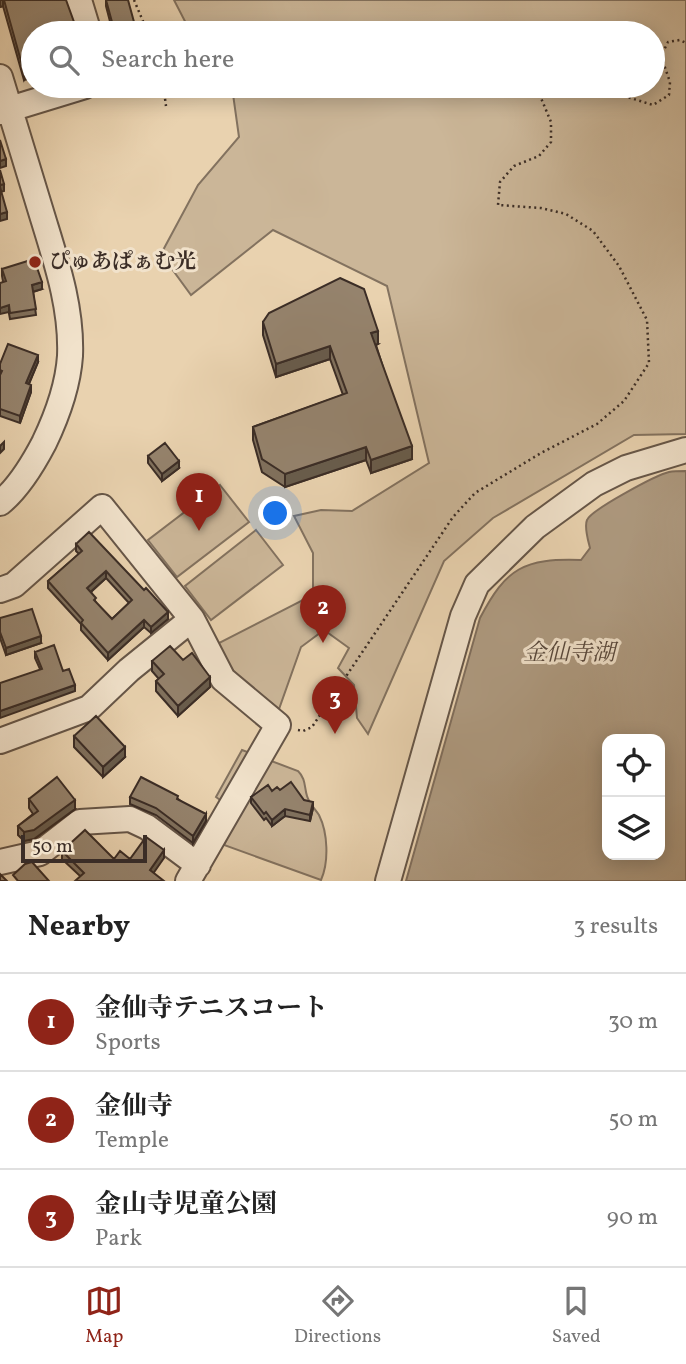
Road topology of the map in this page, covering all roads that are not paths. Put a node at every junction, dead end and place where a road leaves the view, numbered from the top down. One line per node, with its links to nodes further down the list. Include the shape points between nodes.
1 (79, 0): 2 (street)
2 (85, 21)
3 (0, 77): 5 (street)
4 (47, 98): 5 (street)
5 (5, 111): 7 (street, via 61,276 70,357 54,422 36,458)
6 (686, 450): 13 (street, via 626,468 594,484 535,527 477,584 463,616)
7 (0, 503)
8 (0, 590): 9 (street, via 15,585 102,507)
9 (192, 620): 10 (street, via 89,708); 12 (street, via 223,680 278,725)
10 (0, 741)
11 (0, 862): 12 (street, via 40,853 80,821 130,819 146,827)
12 (193, 873)
13 (388, 881)

